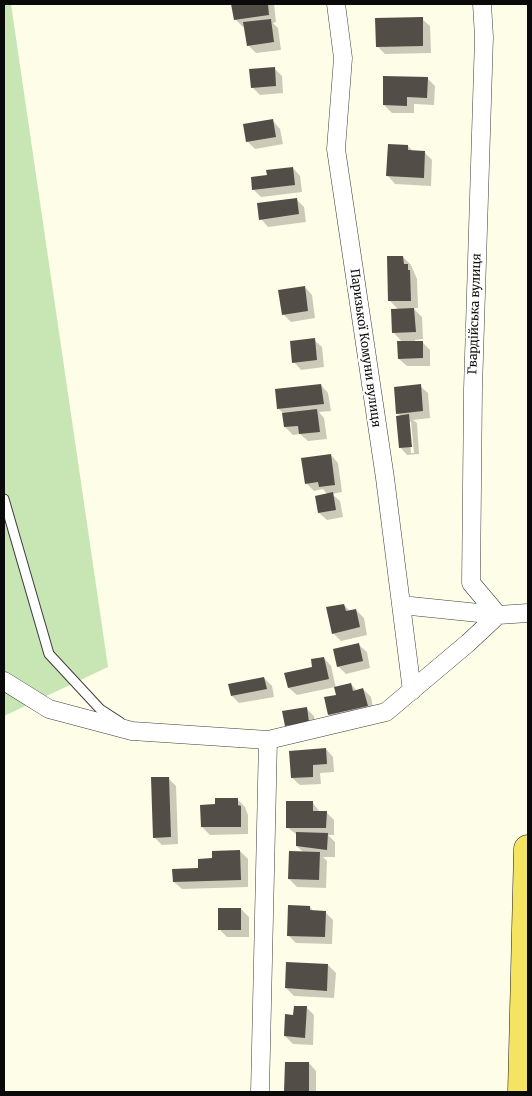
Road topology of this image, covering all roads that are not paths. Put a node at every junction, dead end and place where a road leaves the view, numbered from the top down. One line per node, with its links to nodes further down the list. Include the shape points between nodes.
1 (336, 4): 4 (street, Паризької Комуни вулиця, via 343,58 336,149)
2 (482, 4): 6 (street, Гвардійська вулиця, via 484,37 473,389 471,582)
3 (4, 499): 9 (lane, via 49,654 100,709)
4 (401, 605): 6 (street); 8 (street, Паризької Комуни вулиця)
5 (528, 614): 6 (street)
6 (498, 615): 8 (street)
7 (4, 681): 9 (street, via 49,709)
8 (412, 692): 10 (street, via 386,712)
9 (132, 730): 10 (street)
10 (268, 740): 12 (street)
11 (528, 849): 13 (main road)
12 (260, 1092)
13 (522, 1092)

